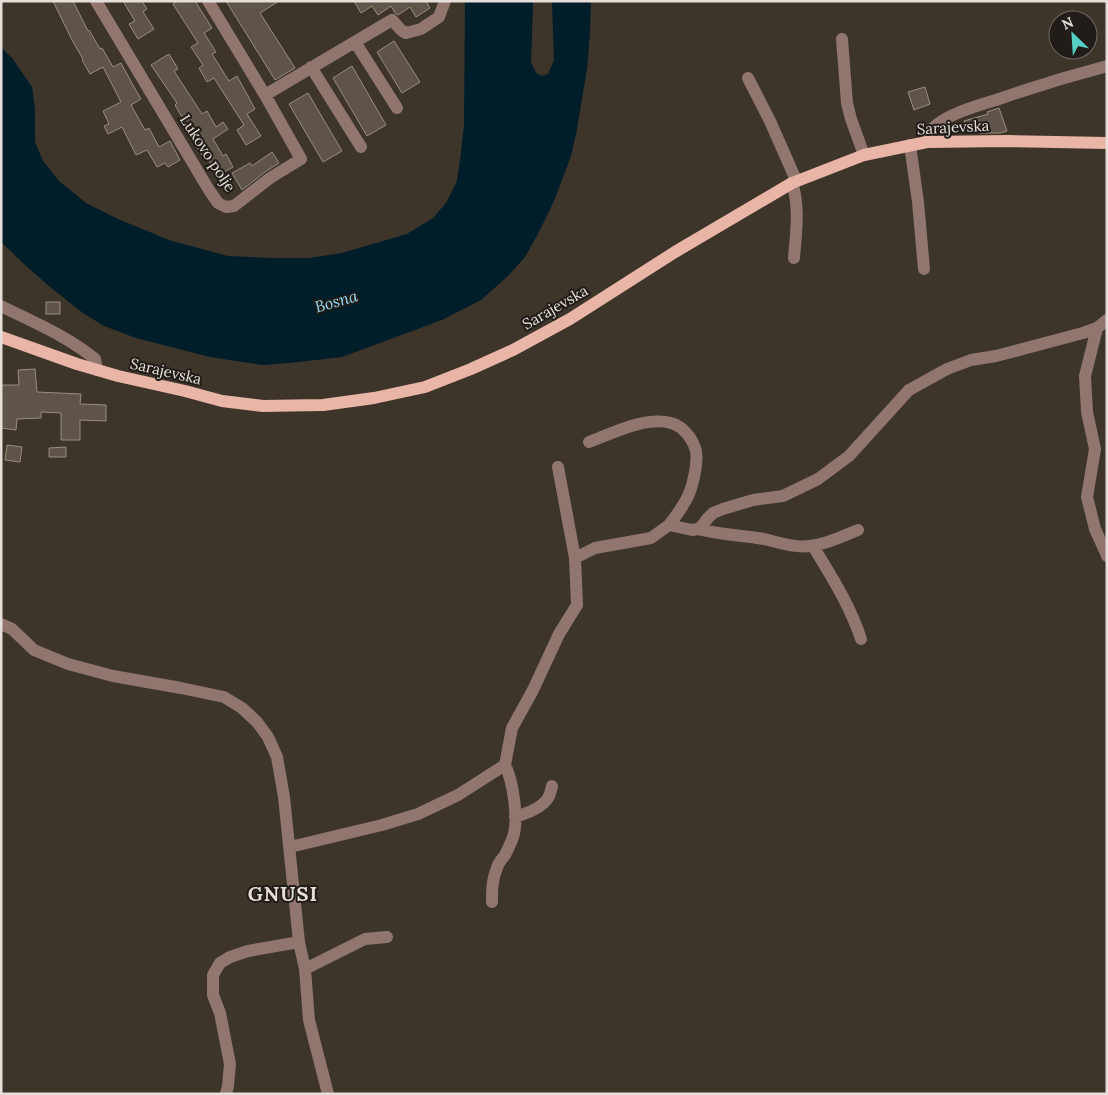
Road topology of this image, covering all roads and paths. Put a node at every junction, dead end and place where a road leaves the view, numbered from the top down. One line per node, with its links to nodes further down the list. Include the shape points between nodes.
1 (96, 1): 9 (street, Lukovo polje, via 209,190 226,207 240,203 270,178 301,160)
2 (208, 1): 9 (street, Lukovo polje)
3 (445, 1): 5 (street, via 439,17 421,29 406,33 392,20)
4 (842, 40): 15 (street, via 847,103)
5 (355, 42): 7 (street); 10 (street)
6 (1107, 66): 11 (street, via 968,109 932,129)
7 (311, 67): 9 (street); 14 (street)
8 (748, 78): 16 (street, via 770,121)
9 (264, 96)
10 (396, 108)
11 (927, 142): 12 (main road, Sarajevska); 13 (main road, Sarajevska)
12 (1107, 143)
13 (910, 145): 15 (main road, Sarajevska); 18 (street)
14 (361, 147)
15 (864, 155): 16 (main road, Sarajevska)
16 (794, 182): 17 (street, via 797,212); 22 (main road, Sarajevska, via 562,323 513,350 425,387 323,405 263,406 222,401)
17 (794, 258)
18 (924, 269)
19 (1, 306): 22 (street, via 85,351 95,359)
20 (1102, 324): 26 (street, via 1083,333 948,368 910,390 849,456 818,479 783,496 753,500 713,513); 29 (street, via 1085,376 1087,412 1095,449 1087,497 1095,529)
21 (1, 337): 22 (main road, Sarajevska)
22 (97, 370)
23 (589, 442): 25 (street, via 637,424 670,422 681,427 696,451 695,468 689,495)
24 (558, 466): 30 (street)
25 (668, 525): 26 (street); 30 (street, via 652,538 595,548)
26 (698, 529): 28 (street, via 791,546)
27 (858, 530): 28 (street)
28 (813, 546): 32 (street, via 847,605)
29 (1107, 556)
30 (575, 558): 33 (street, via 577,605 512,728)
31 (1, 624): 36 (street, via 12,629 34,650 68,664 224,697 242,708 268,737 277,757)
32 (861, 639)
33 (506, 765): 35 (street, via 515,805); 36 (street, via 458,795 418,814)
34 (552, 786): 35 (street, via 547,799 536,808)
35 (514, 816): 37 (street, via 513,835 497,867 492,886)
36 (290, 847): 39 (street)
37 (492, 902)
38 (387, 937): 40 (street, via 365,938)
39 (299, 942): 40 (street); 41 (street, via 230,957 220,963 213,975 213,995 230,1064)
40 (305, 969): 42 (street, via 309,1020)
41 (226, 1094)
42 (328, 1094)

